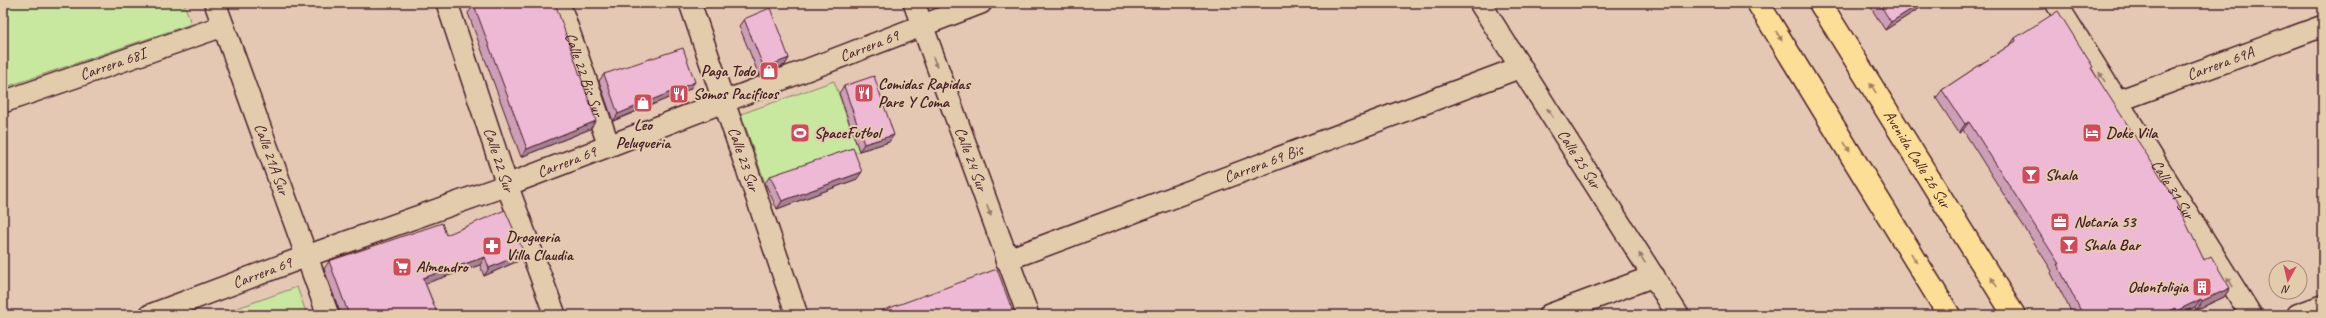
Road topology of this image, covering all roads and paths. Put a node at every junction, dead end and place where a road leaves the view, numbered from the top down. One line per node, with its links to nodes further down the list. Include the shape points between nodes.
1 (215, 3): 11 (street, Calle 21A Sur)
2 (447, 3): 19 (street, Calle 22 Sur)
3 (560, 3): 18 (street, Calle 22 Bis Sur)
4 (690, 3): 15 (street, Calle 23 Sur)
5 (914, 3): 12 (street, Calle 24 Sur)
6 (981, 3): 12 (street, Carrera 69)
7 (1480, 3): 14 (street, Calle 25 Sur)
8 (1758, 3): 31 (main road, one-way to 31)
9 (1820, 3): 32 (main road, Avenida Calle 26 Sur, one-way to 9)
10 (2056, 3): 16 (street, Calle 31 Sur, one-way to 10)
11 (223, 26): 17 (street, Carrera 68I); 20 (street, Calle 21A Sur)
12 (922, 26): 15 (street, Carrera 69); 21 (street, Calle 24 Sur, one-way to 21)
13 (2323, 26): 16 (street, Carrera 69A)
14 (1521, 67): 21 (street, Carrera 69 Bis); 22 (street, Calle 25 Sur, one-way to 14)
15 (722, 101): 18 (street, Carrera 69); 27 (street, Calle 23 Sur)
16 (2118, 101): 33 (street, Calle 31 Sur, one-way to 16)
17 (3, 102)
18 (609, 146): 19 (street, Carrera 69)
19 (507, 185): 20 (street, Carrera 69); 26 (street, Calle 22 Sur)
20 (307, 256): 24 (street, Carrera 69); 25 (street, Calle 21A Sur)
21 (1006, 260): 28 (street, Calle 24 Sur)
22 (1654, 276): 29 (street); 30 (street, Calle 25 Sur)
23 (2323, 306): 34 (street)
24 (150, 315)
25 (328, 315)
26 (555, 315)
27 (797, 315)
28 (1028, 315)
29 (1549, 315)
30 (1678, 315)
31 (1949, 315)
32 (2014, 315)
33 (2251, 315)
34 (2298, 315)

